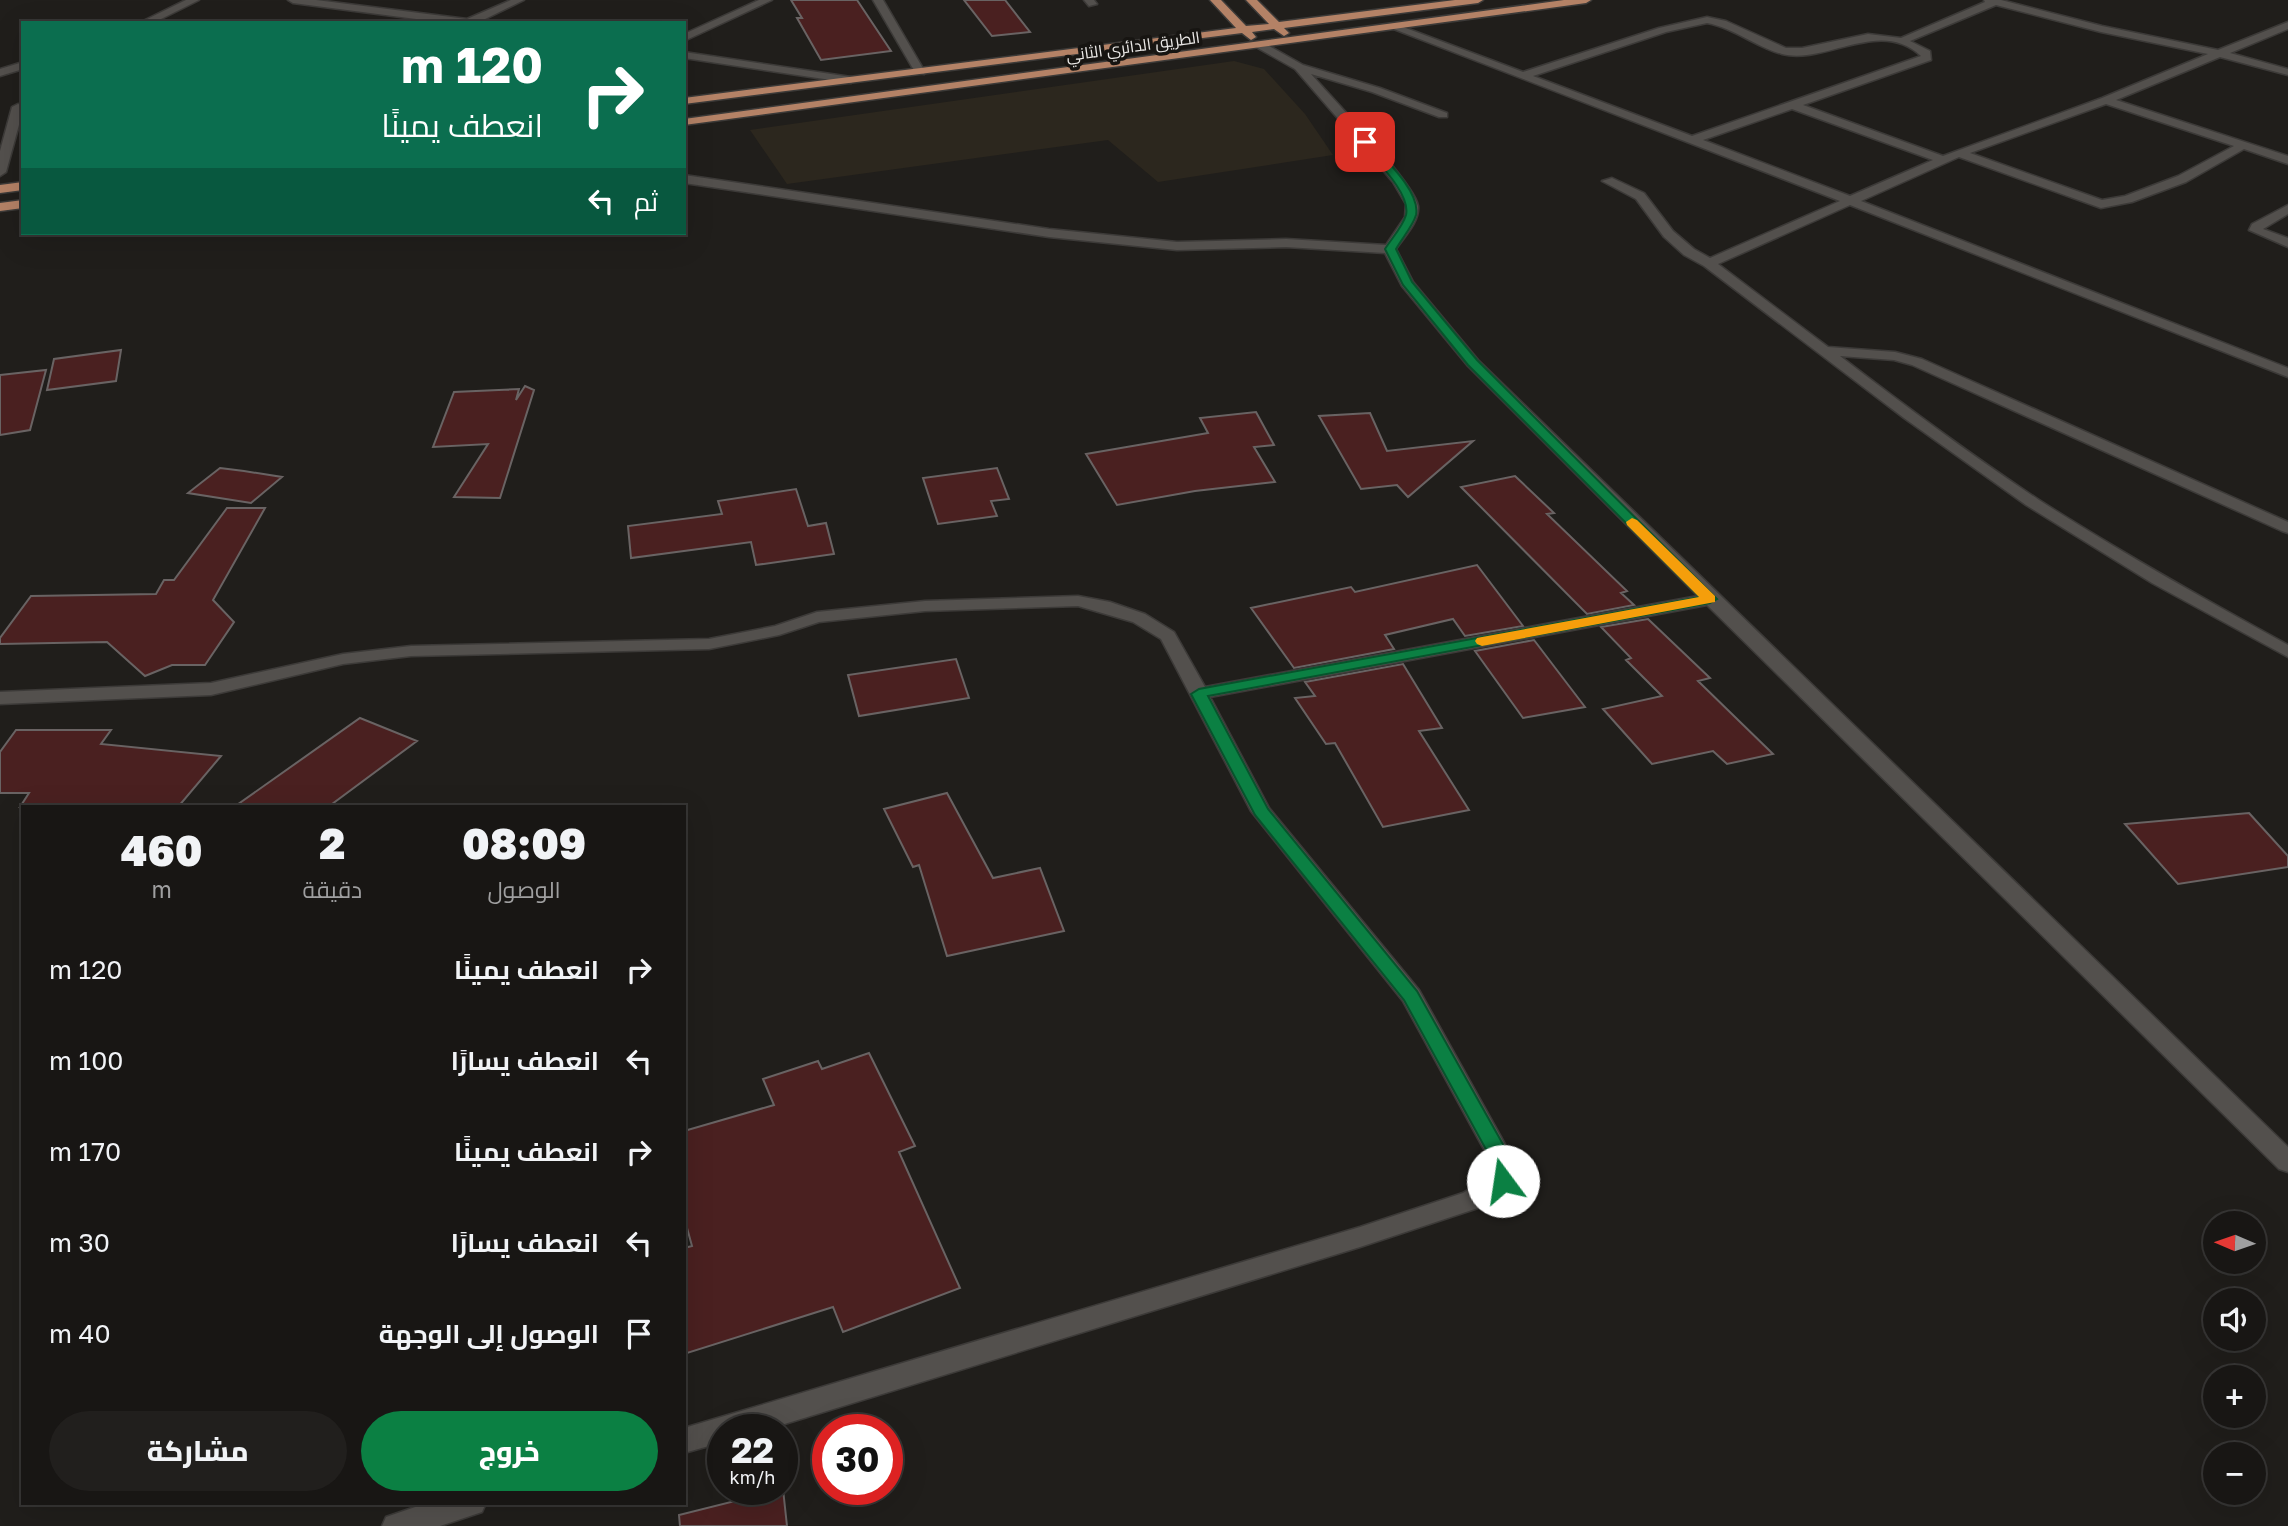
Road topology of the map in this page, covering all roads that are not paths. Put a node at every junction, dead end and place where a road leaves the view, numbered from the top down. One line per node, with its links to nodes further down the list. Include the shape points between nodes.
1 (194, 0): 13 (street)
2 (293, 0): 12 (street)
3 (519, 0): 15 (street)
4 (767, 0): 20 (street)
5 (878, 0): 28 (street)
6 (1215, 0): 19 (main road)
7 (1251, 0): 18 (main road)
8 (1478, 0): 18 (main road, الطريق الدائري الثاني)
9 (1586, 0): 17 (main road, الطريق الدائري الثاني)
10 (1991, 1): 22 (street); 24 (street)
11 (414, 4): 12 (street)
12 (396, 13): 14 (street)
13 (148, 21)
14 (456, 21)
15 (475, 21)
16 (2288, 25): 24 (street)
17 (1391, 26): 21 (main road, الطريق الدائري الثاني); 31 (street)
18 (1279, 27): 19 (main road, الطريق الدائري الثاني); 21 (main road)
19 (1244, 31): 23 (main road); 28 (main road, الطريق الدائري الثاني)
20 (686, 37)
21 (1293, 41): 23 (main road, الطريق الدائري الثاني); 26 (street)
22 (1902, 41): 31 (street, via 1868,37 1783,51 1707,20); 35 (street, via 1920,48 1927,58)
23 (1260, 45): 26 (street); 39 (main road, الطريق الدائري الثاني)
24 (2222, 54): 29 (street); 33 (street)
25 (686, 55): 32 (street)
26 (1294, 64): 38 (street); 55 (street, via 1398,180 1412,204 1410,217)
27 (21, 66): 30 (street)
28 (920, 72): 32 (main road, الطريق الدائري الثاني)
29 (2288, 72)
30 (0, 73)
31 (1523, 76): 40 (street)
32 (851, 80): 34 (main road, الطريق الدائري الثاني)
33 (2106, 100): 41 (street); 42 (street)
34 (686, 101)
35 (1793, 105): 40 (street); 43 (street)
36 (20, 106): 37 (street); 45 (street)
37 (0, 109)
38 (1443, 115)
39 (686, 122)
40 (1691, 140): 50 (street)
41 (2244, 145): 42 (street, via 2182,179 2101,204); 44 (street)
42 (1959, 153): 43 (street)
43 (1943, 160): 50 (street)
44 (2288, 160)
45 (0, 172)
46 (686, 179): 55 (street, via 1049,233 1177,246 1286,243)
47 (1608, 181): 56 (street, via 1640,196 1668,234)
48 (21, 186): 49 (main road)
49 (0, 189)
50 (1849, 201): 56 (street); 58 (street)
51 (21, 204): 52 (main road)
52 (0, 207)
53 (2288, 209): 54 (street, via 2255,230)
54 (2288, 243)
55 (1390, 249): 60 (street, via 1407,283 1473,363)
56 (1709, 263): 57 (street)
57 (1827, 351): 59 (street, via 1917,362); 61 (street, via 2031,502 2192,601)
58 (2288, 373)
59 (2288, 528)
60 (1710, 599): 62 (street); 64 (street)
61 (2288, 652)
62 (1199, 694): 63 (street, via 1168,636 1139,618 1078,601 925,606 817,617 709,644 411,651 344,659 211,689); 65 (street, via 1261,811 1411,996 1504,1164 1503,1181 1472,1200 1360,1237)
63 (0, 698)
64 (2288, 1162)
65 (777, 1414)
66 (707, 1435): 67 (street)
67 (686, 1440)
68 (465, 1505): 69 (street)
69 (396, 1526)

